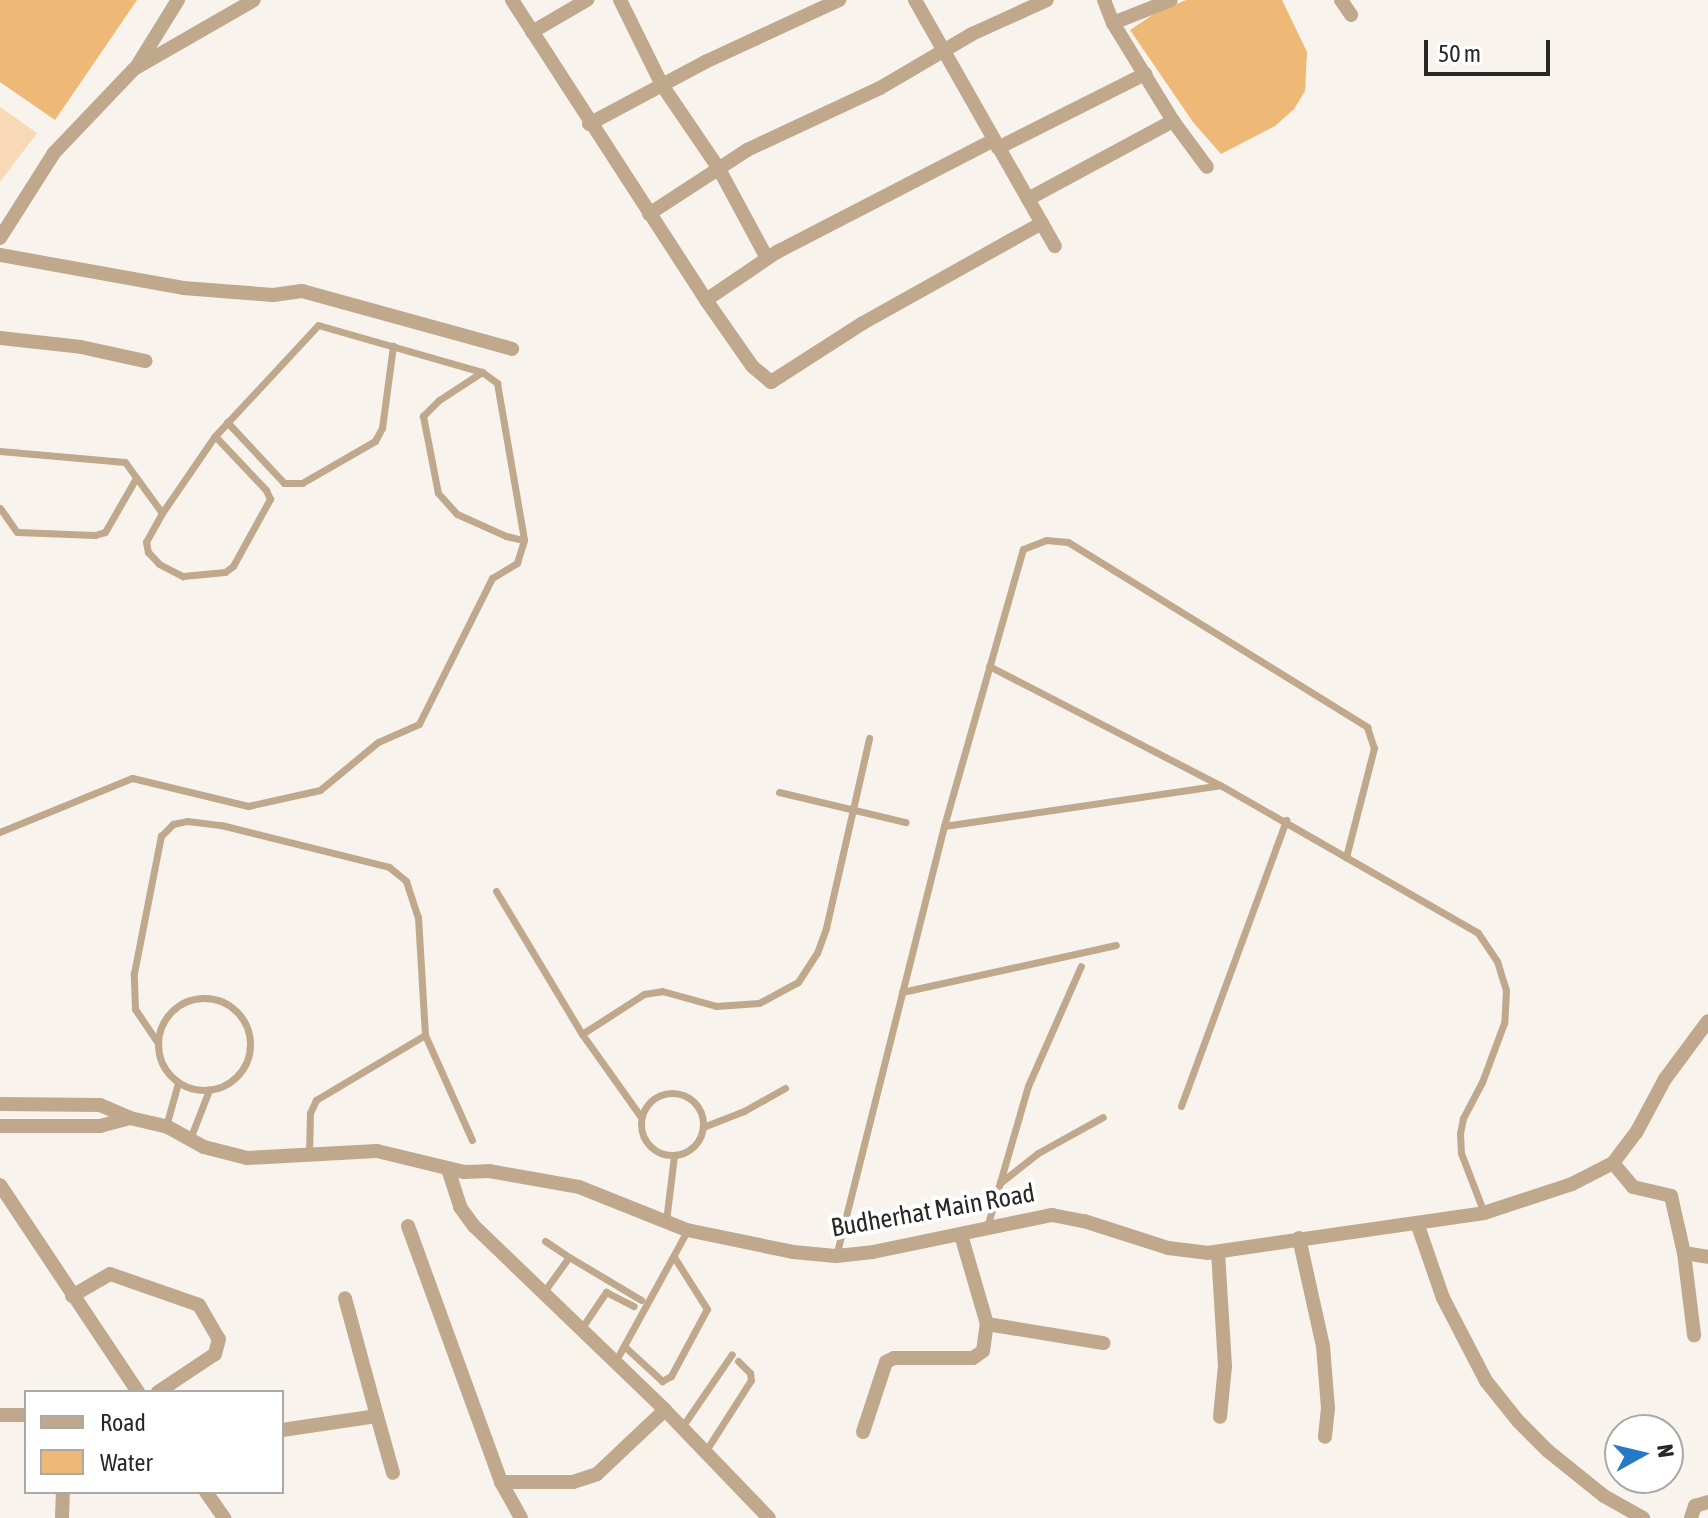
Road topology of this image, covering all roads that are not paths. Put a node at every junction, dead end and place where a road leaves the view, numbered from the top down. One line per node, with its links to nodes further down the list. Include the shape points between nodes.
1 (178, 0): 16 (street)
2 (254, 0): 16 (street)
3 (512, 0): 14 (street)
4 (587, 0): 14 (street)
5 (620, 0): 18 (street)
6 (839, 0): 18 (street)
7 (915, 0): 15 (street)
8 (1047, 0): 15 (street)
9 (1104, 0): 13 (street)
10 (1171, 0): 13 (street)
11 (1341, 0): 12 (street)
12 (1351, 15)
13 (1113, 23): 17 (street)
14 (532, 32): 20 (street)
15 (943, 51): 21 (street); 23 (street)
16 (134, 69): 27 (street, via 54,153)
17 (1145, 74): 19 (street); 21 (street)
18 (662, 85): 20 (street); 23 (street)
19 (1173, 121): 22 (street); 24 (street)
20 (589, 124): 25 (street)
21 (996, 144): 24 (street); 30 (street)
22 (1207, 167)
23 (719, 169): 25 (street); 30 (street)
24 (1028, 199): 26 (street)
25 (649, 214): 31 (street)
26 (1042, 223): 28 (street); 31 (street, via 863,323 771,382 752,366)
27 (0, 238)
28 (1055, 246)
29 (0, 255): 34 (street, via 183,288 273,295 302,291)
30 (767, 258): 31 (street)
31 (706, 300)
32 (0, 338): 35 (street)
33 (393, 346): 36 (lane); 37 (lane, via 318,325); 37 (lane, via 382,428 375,441 302,483 284,483)
34 (512, 349)
35 (145, 361)
36 (482, 372): 43 (lane, via 497,383); 43 (lane, via 423,416 438,493 457,514)
37 (227, 422): 38 (lane)
38 (215, 436): 42 (lane); 42 (lane, via 270,499 233,566 225,572 183,576 159,564 146,542)
39 (1, 454): 40 (lane, via 114,459 125,462)
40 (136, 478): 41 (lane, via 105,532 95,535 17,532); 42 (lane)
41 (0, 508)
42 (162, 513)
43 (524, 540): 52 (lane, via 517,563 492,578 419,724 378,742 320,790 248,806 132,778)
44 (989, 666): 46 (lane); 51 (lane); 53 (lane, via 1023,549 1046,540 1068,542 1367,727 1374,748)
45 (869, 738): 48 (lane)
46 (1220, 785): 49 (lane); 51 (lane)
47 (779, 792): 48 (lane)
48 (855, 808): 50 (lane); 59 (lane, via 826,928 798,982 759,1003 716,1006 662,991 644,994)
49 (1286, 820): 53 (lane); 67 (lane)
50 (905, 822)
51 (944, 826): 57 (lane)
52 (0, 832)
53 (1346, 857): 83 (lane, via 1478,933 1497,961 1506,990 1504,1023 1460,1134 1461,1153)
54 (496, 891): 59 (lane)
55 (1116, 945): 57 (lane)
56 (1081, 966): 81 (lane, via 1028,1086)
57 (902, 992): 94 (lane)
58 (1708, 1021): 79 (street, Budherhat Main Road)
59 (582, 1034): 68 (lane)
60 (425, 1035): 61 (lane, via 418,917 406,881 389,867 361,858 187,821 173,824 161,836 134,973 135,1009); 76 (lane); 77 (lane, via 316,1100 310,1113)
61 (158, 1043): 62 (lane, via 160,1059); 64 (lane, via 168,1015 194,999 224,1002 236,1011 245,1023 249,1053 234,1080)
62 (178, 1083): 64 (lane); 73 (lane)
63 (785, 1088): 74 (lane)
64 (209, 1090): 75 (lane)
65 (0, 1104): 66 (street)
66 (100, 1105): 70 (street); 72 (street)
67 (1181, 1106)
68 (641, 1117): 74 (lane, via 652,1099 672,1092 692,1099); 78 (lane, via 648,1145)
69 (1103, 1117): 81 (lane, via 1038,1153)
70 (130, 1118): 72 (street, Budherhat Main Road); 73 (street, Budherhat Main Road)
71 (0, 1126): 72 (street, Budherhat Main Road)
72 (100, 1126)
73 (166, 1126): 75 (street, Budherhat Main Road)
74 (703, 1127): 78 (lane, via 694,1147)
75 (190, 1139): 77 (street, Budherhat Main Road, via 247,1158)
76 (472, 1140)
77 (309, 1154): 80 (street, Budherhat Main Road, via 377,1151)
78 (674, 1156): 84 (lane)
79 (1613, 1163): 83 (street, Budherhat Main Road, via 1572,1184); 93 (street, via 1633,1187 1671,1196)
80 (448, 1169): 84 (street, Budherhat Main Road, via 579,1187); 98 (street, via 460,1207 474,1226)
81 (1000, 1183): 87 (lane)
82 (0, 1185): 99 (street)
83 (1484, 1213): 85 (street, Budherhat Main Road)
84 (666, 1221): 88 (street, Budherhat Main Road)
85 (1417, 1223): 90 (street, Budherhat Main Road); 130 (street, via 1443,1298 1486,1381 1548,1451 1604,1496)
86 (408, 1226): 122 (street)
87 (987, 1228): 89 (street, Budherhat Main Road); 92 (street, Budherhat Main Road, via 1052,1215 1168,1248)
88 (687, 1230): 94 (street, Budherhat Main Road); 96 (lane)
89 (961, 1235): 94 (street, Budherhat Main Road); 101 (street)
90 (1299, 1238): 92 (street, Budherhat Main Road); 119 (street, via 1323,1346)
91 (545, 1241): 95 (lane)
92 (1218, 1252): 115 (street, via 1225,1366)
93 (1684, 1253): 97 (street); 103 (street)
94 (836, 1256)
95 (569, 1257): 98 (lane); 102 (lane, via 637,1303 606,1292)
96 (674, 1257): 105 (lane); 105 (lane, via 707,1309 671,1376 662,1381)
97 (1708, 1257)
98 (543, 1293): 102 (street)
99 (72, 1296): 109 (street); 110 (street, via 110,1274 199,1305 219,1339 215,1354)
100 (345, 1298): 114 (street)
101 (987, 1324): 104 (street); 118 (street, via 983,1351 973,1358 886,1362)
102 (581, 1329): 108 (street)
103 (1694, 1335)
104 (1103, 1343)
105 (624, 1346): 108 (lane)
106 (732, 1354): 116 (lane)
107 (738, 1361): 120 (lane, via 751,1380)
108 (615, 1362): 111 (street)
109 (137, 1390)
110 (161, 1390)
111 (665, 1410): 116 (street); 122 (street, via 597,1474 573,1482)
112 (0, 1415): 113 (street)
113 (24, 1415)
114 (377, 1416): 117 (street); 121 (street)
115 (1220, 1417)
116 (682, 1427): 120 (street)
117 (284, 1430)
118 (863, 1432)
119 (1325, 1437)
120 (705, 1452): 129 (street)
121 (393, 1473)
122 (501, 1482): 128 (street)
123 (63, 1494): 126 (street)
124 (207, 1494): 127 (street)
125 (1708, 1502): 131 (street, via 1695,1506)
126 (62, 1518)
127 (224, 1518)
128 (521, 1518)
129 (769, 1518)
130 (1643, 1518)
131 (1691, 1518)

